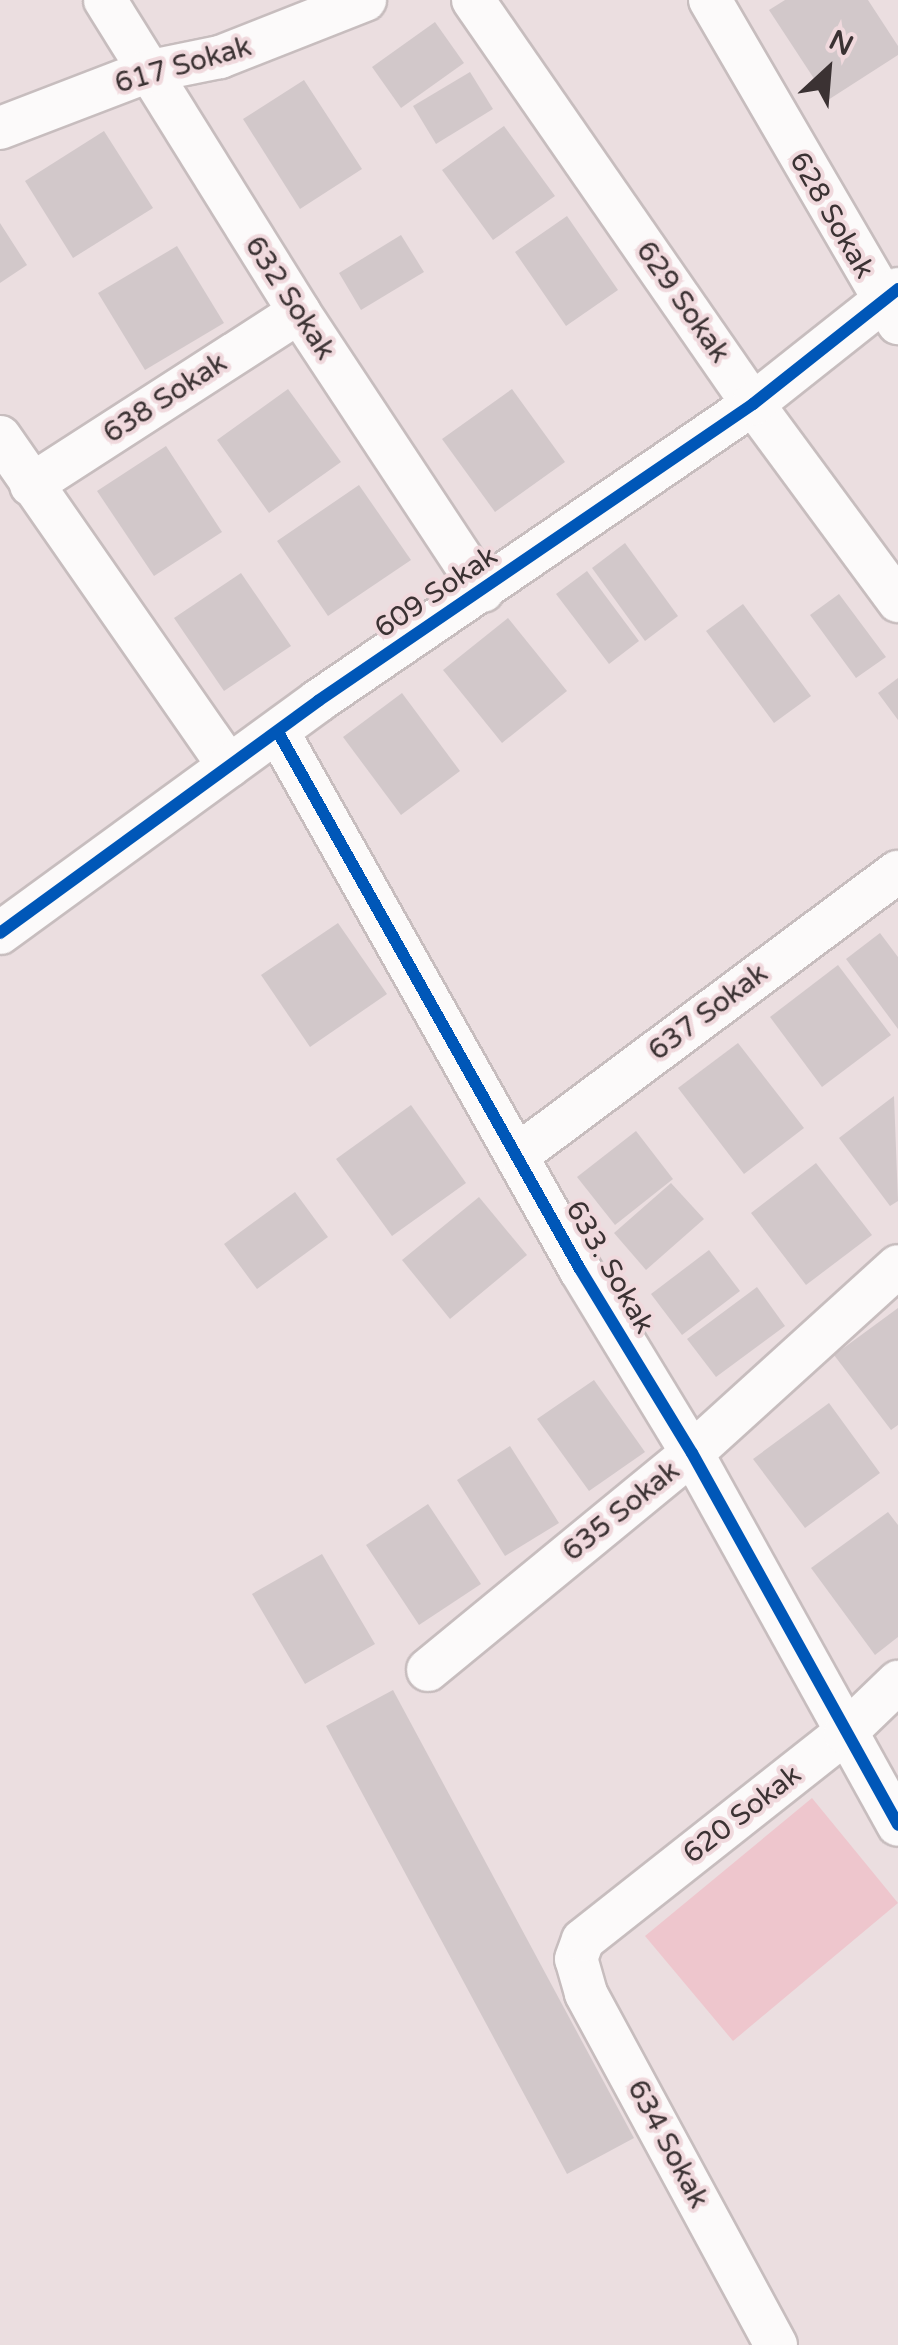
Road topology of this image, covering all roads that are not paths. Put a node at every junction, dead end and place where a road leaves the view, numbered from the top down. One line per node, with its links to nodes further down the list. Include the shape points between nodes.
1 (105, 0): 5 (street, 632 Sokak)
2 (365, 0): 5 (street, 617 Sokak, via 220,57)
3 (473, 0): 9 (street, 629 Sokak)
4 (710, 0): 7 (street, 628 Sokak)
5 (146, 72): 6 (street, 617 Sokak); 8 (street, 632 Sokak)
6 (0, 128)
7 (893, 305): 9 (street, 609 Sokak)
8 (299, 312): 11 (street, 638 Sokak); 12 (street, 632 Sokak)
9 (753, 404): 12 (street, 609 Sokak); 13 (street, 629 Sokak)
10 (0, 437): 11 (street)
11 (31, 485): 15 (street)
12 (483, 591): 14 (street, 609 Sokak)
13 (898, 601)
14 (279, 734): 15 (street, 609 Sokak); 18 (street, 633. Sokak)
15 (229, 766): 17 (street, 609 Sokak)
16 (898, 872): 18 (street, 637 Sokak)
17 (0, 934)
18 (519, 1154): 20 (street, 633. Sokak)
19 (898, 1266): 20 (street, 635 Sokak)
20 (692, 1452): 21 (street, 635 Sokak); 23 (street, 633. Sokak)
21 (428, 1670)
22 (898, 1682): 23 (street, 620 Sokak)
23 (845, 1733): 24 (street, 633. Sokak); 25 (street, 620 Sokak)
24 (898, 1825)
25 (583, 1940): 26 (street, 634 Sokak, via 577,1975)
26 (776, 2345)

